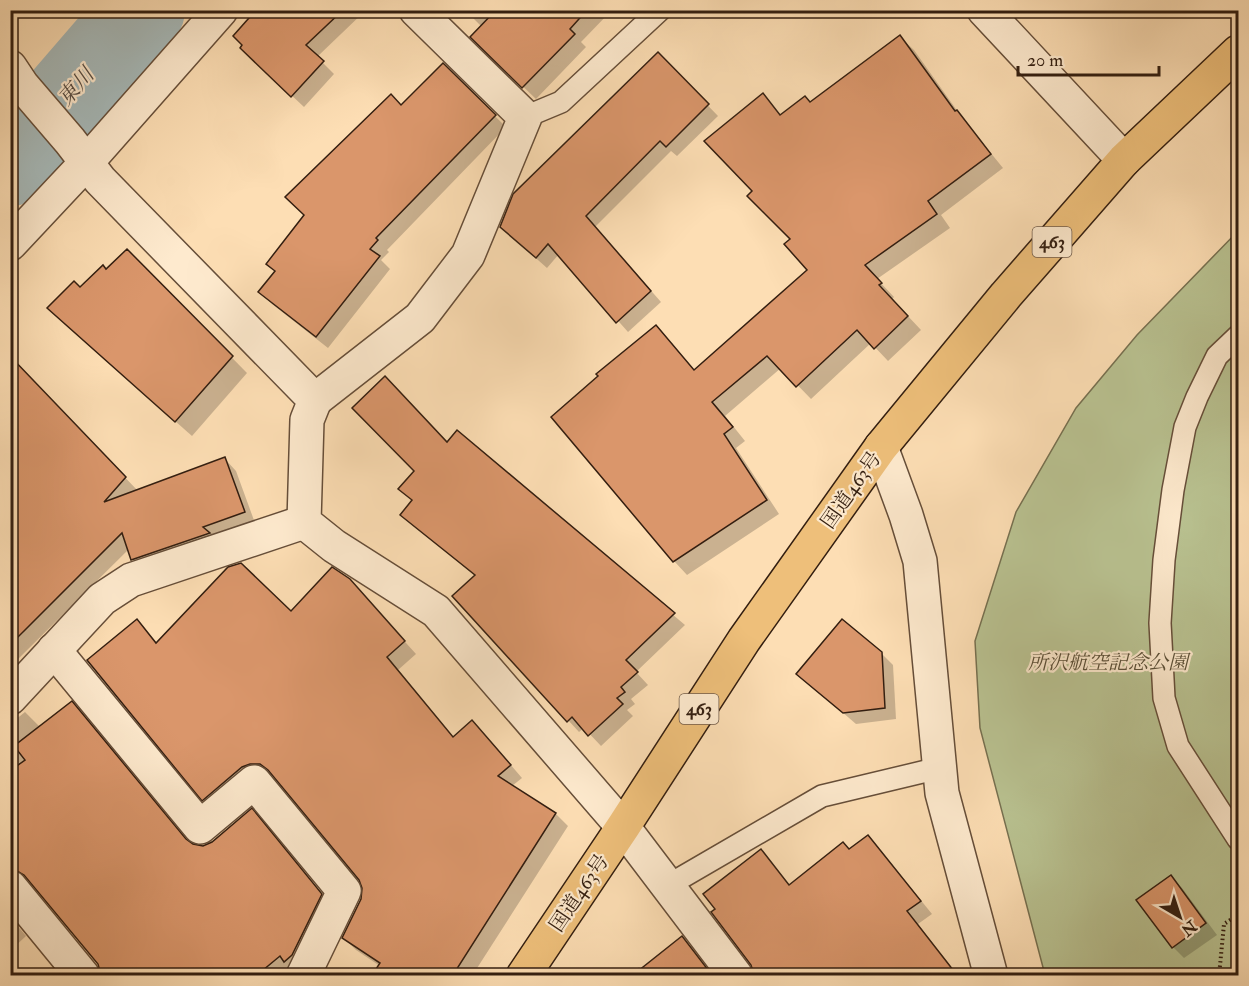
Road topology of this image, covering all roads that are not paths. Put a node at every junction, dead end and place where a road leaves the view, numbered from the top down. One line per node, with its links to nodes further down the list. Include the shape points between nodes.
1 (221, 10): 8 (street)
2 (416, 10): 7 (street)
3 (660, 10): 7 (lane, via 561,102)
4 (984, 10): 9 (street)
5 (1239, 52): 9 (highway, 国道463号 / 463)
6 (20, 88): 8 (street)
7 (525, 117): 12 (street, via 468,255 420,318)
8 (78, 152): 10 (street); 12 (street, via 100,180)
9 (1125, 160): 13 (highway, 国道463号 / 463, via 1006,295)
10 (10, 244)
11 (1239, 336): 19 (lane, via 1217,356 1185,428 1164,560 1160,623 1164,698 1178,746)
12 (315, 400): 14 (street, via 307,420)
13 (881, 447): 17 (street, via 920,561); 18 (highway, 国道463号 / 463, via 744,640)
14 (304, 522): 15 (street, via 131,580 102,599); 18 (street, via 334,546 436,611)
15 (54, 650): 16 (street); 23 (street, via 200,827 254,782 344,891)
16 (10, 698)
17 (939, 768): 20 (lane, via 822,796); 26 (street, via 942,793)
18 (623, 828): 20 (street); 24 (highway, 国道463号 / 463)
19 (1239, 838)
20 (667, 886): 25 (street)
21 (10, 887): 22 (street)
22 (82, 975)
23 (303, 975)
24 (524, 975)
25 (736, 975)
26 (991, 975)

